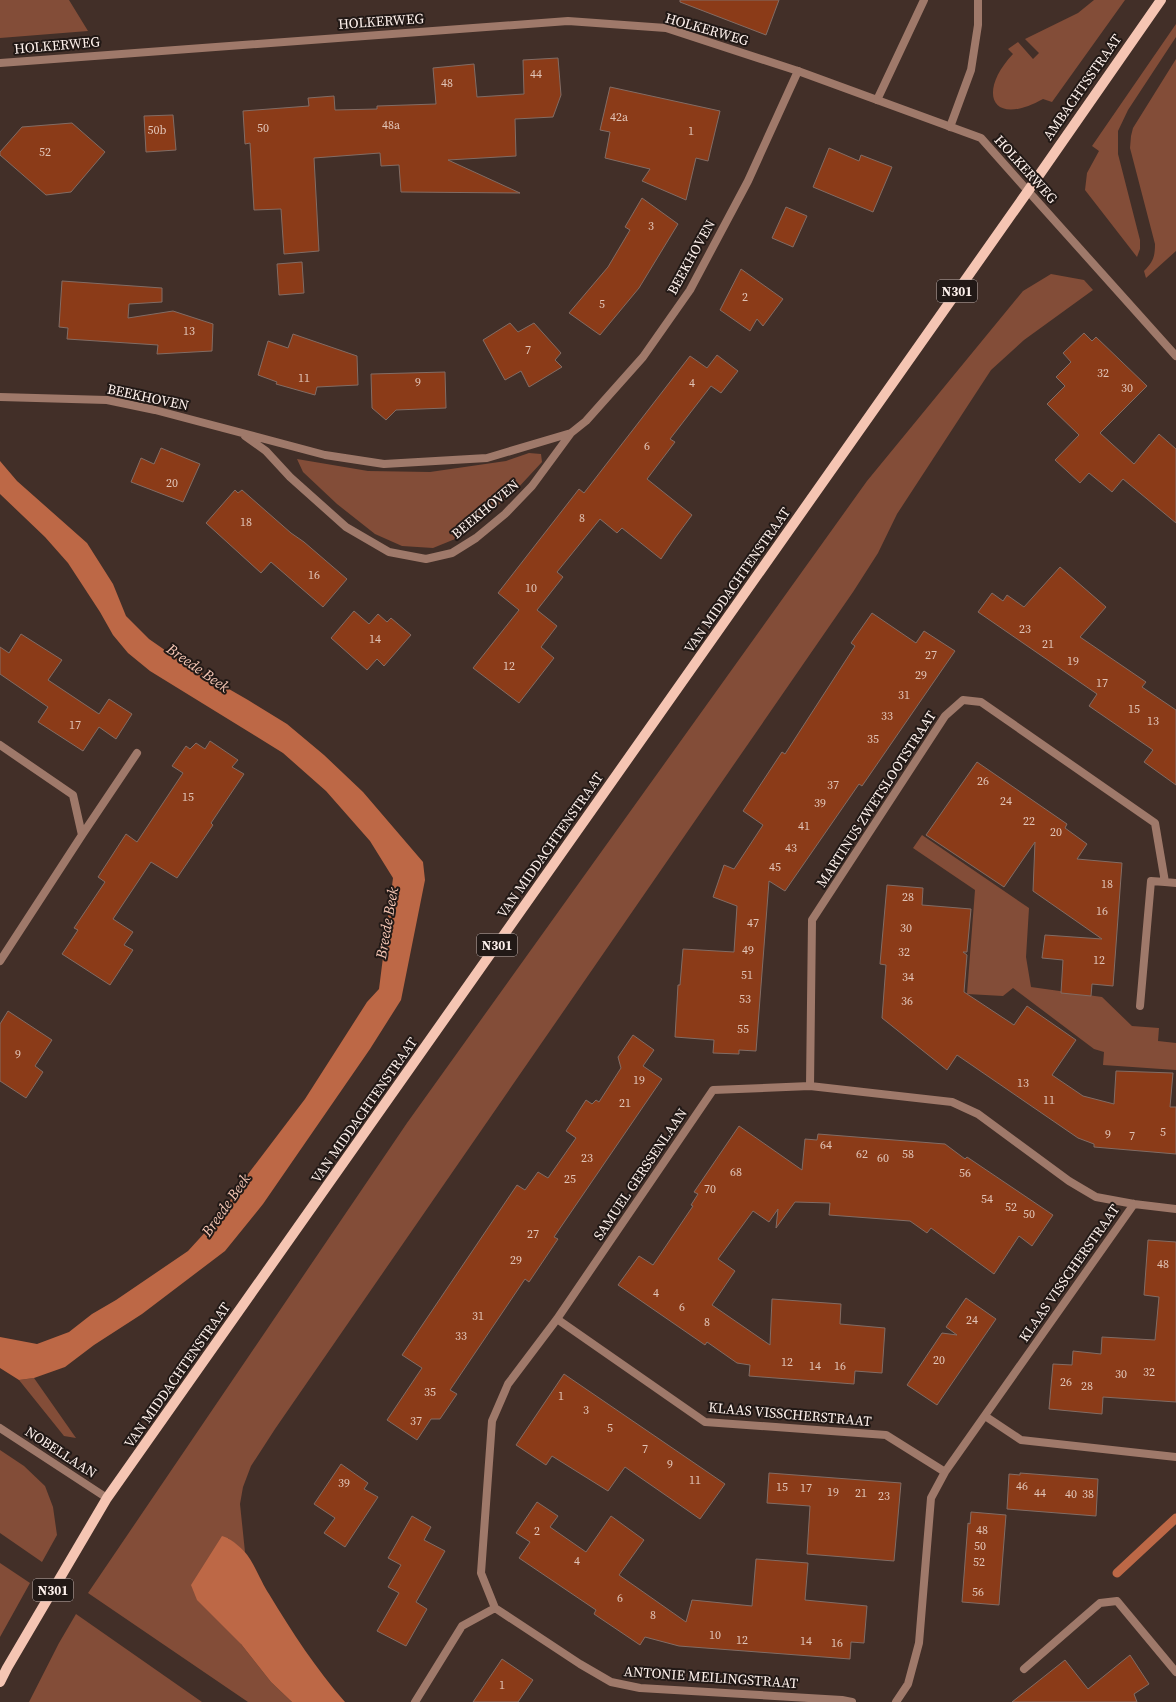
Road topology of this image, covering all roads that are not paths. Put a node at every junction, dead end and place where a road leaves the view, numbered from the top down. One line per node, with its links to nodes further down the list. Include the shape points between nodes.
1 (924, 0): 6 (street)
2 (978, 0): 7 (street, via 978,25 971,70)
3 (1161, 0): 8 (main road, AMBACHTSSTRAAT / N301)
4 (0, 63): 5 (street, HOLKERWEG, via 568,21 666,28)
5 (798, 71): 6 (street, HOLKERWEG); 11 (street, BEEKHOVEN, via 748,181 690,290 643,357 586,421)
6 (877, 100): 7 (street, HOLKERWEG)
7 (950, 127): 8 (street, HOLKERWEG, via 981,138)
8 (1028, 191): 9 (street, HOLKERWEG); 28 (main road, VAN MIDDACHTENSTRAAT / N301)
9 (1176, 356)
10 (0, 397): 12 (street, BEEKHOVEN, via 107,400)
11 (571, 432): 12 (street, BEEKHOVEN, via 487,458 384,464 325,455); 12 (street, BEEKHOVEN, via 532,486 505,514 476,538 452,553 426,559 389,552 346,527 290,477 266,451)
12 (241, 433)
13 (0, 745): 15 (street, via 74,795)
14 (137, 754): 15 (street)
15 (82, 836): 18 (street)
16 (1165, 882): 17 (street); 19 (street, via 1151,881); 20 (street, MARTINUS ZWETSLOOTSTRAAT, via 1155,823 981,702 963,700 945,716 812,920)
17 (1176, 883)
18 (0, 961)
19 (1140, 1006)
20 (810, 1086): 21 (street, SAMUEL GERSSENLAAN, via 952,1102 978,1114 1069,1181 1096,1197); 23 (street, SAMUEL GERSSENLAAN, via 713,1090)
21 (1134, 1204): 22 (street, SAMUEL GERSSENLAAN); 24 (street, KLAAS VISSCHERSTRAAT)
22 (1176, 1209)
23 (557, 1319): 27 (street, KLAAS VISSCHERSTRAAT, via 705,1422 886,1435); 29 (street, SAMUEL GERSSENLAAN, via 508,1384 492,1421 481,1573)
24 (985, 1416): 26 (street, via 1021,1440); 27 (street, KLAAS VISSCHERSTRAAT)
25 (0, 1428): 28 (street, NOBELLAAN)
26 (1176, 1457)
27 (945, 1472): 35 (street, KLAAS VISSCHERSTRAAT, via 931,1498 919,1643 908,1684)
28 (107, 1498): 32 (main road, VAN MIDDACHTENSTRAAT / N301)
29 (495, 1608): 33 (street, via 462,1626); 34 (street, ANTONIE MEILINGSTRAAT, via 612,1682 640,1688)
30 (1024, 1669): 31 (street, via 1100,1603 1117,1601)
31 (1176, 1672)
32 (0, 1682)
33 (415, 1702)
34 (852, 1702)
35 (896, 1702)

